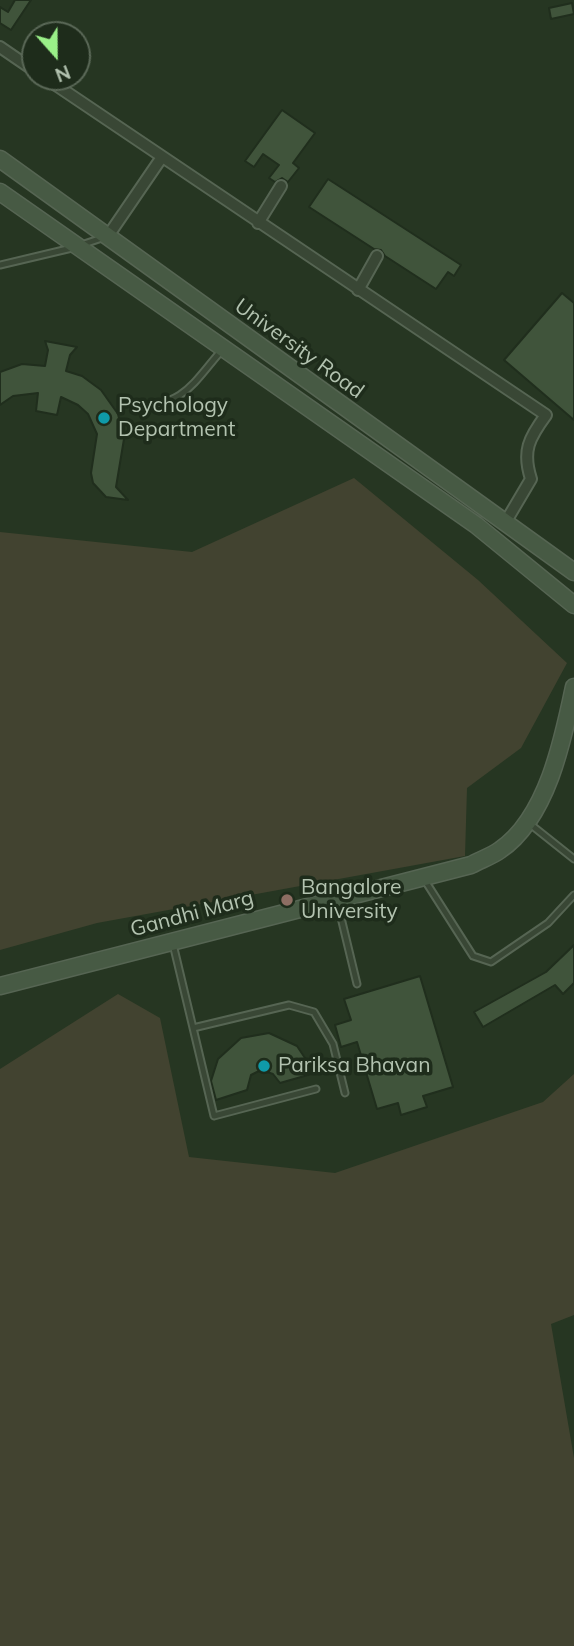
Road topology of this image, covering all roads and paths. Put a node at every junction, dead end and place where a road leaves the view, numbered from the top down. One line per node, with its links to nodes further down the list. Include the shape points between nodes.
1 (0, 47): 2 (street)
2 (21, 61)
3 (65, 91): 4 (street)
4 (162, 157): 8 (street); 9 (street)
5 (0, 159): 9 (main road, University Road)
6 (281, 186): 8 (street)
7 (0, 192): 10 (main road, University Road)
8 (258, 223): 13 (street)
9 (108, 236): 10 (lane); 16 (main road, University Road)
10 (76, 247): 12 (lane); 14 (main road, University Road)
11 (377, 256): 13 (street)
12 (0, 265)
13 (358, 290): 16 (street, via 546,415 528,440 531,479)
14 (222, 349): 15 (lane, via 173,401); 18 (main road, University Road, via 475,525)
15 (136, 406)
16 (505, 523): 17 (main road, University Road)
17 (574, 572)
18 (574, 605)
19 (574, 687): 20 (main road, Gandhi Marg, via 564,735)
20 (528, 822): 21 (lane); 22 (main road, Gandhi Marg, via 500,851 471,865)
21 (574, 859)
22 (422, 877): 23 (lane, via 473,956 491,962 548,923); 24 (main road, Gandhi Marg)
23 (574, 895)
24 (336, 898): 25 (main road, Gandhi Marg); 26 (lane)
25 (172, 941): 27 (main road, Gandhi Marg); 28 (lane)
26 (357, 984)
27 (0, 986)
28 (193, 1028): 29 (lane, via 214,1116); 30 (lane, via 289,1005 314,1012 333,1044)
29 (316, 1089)
30 (345, 1093)

